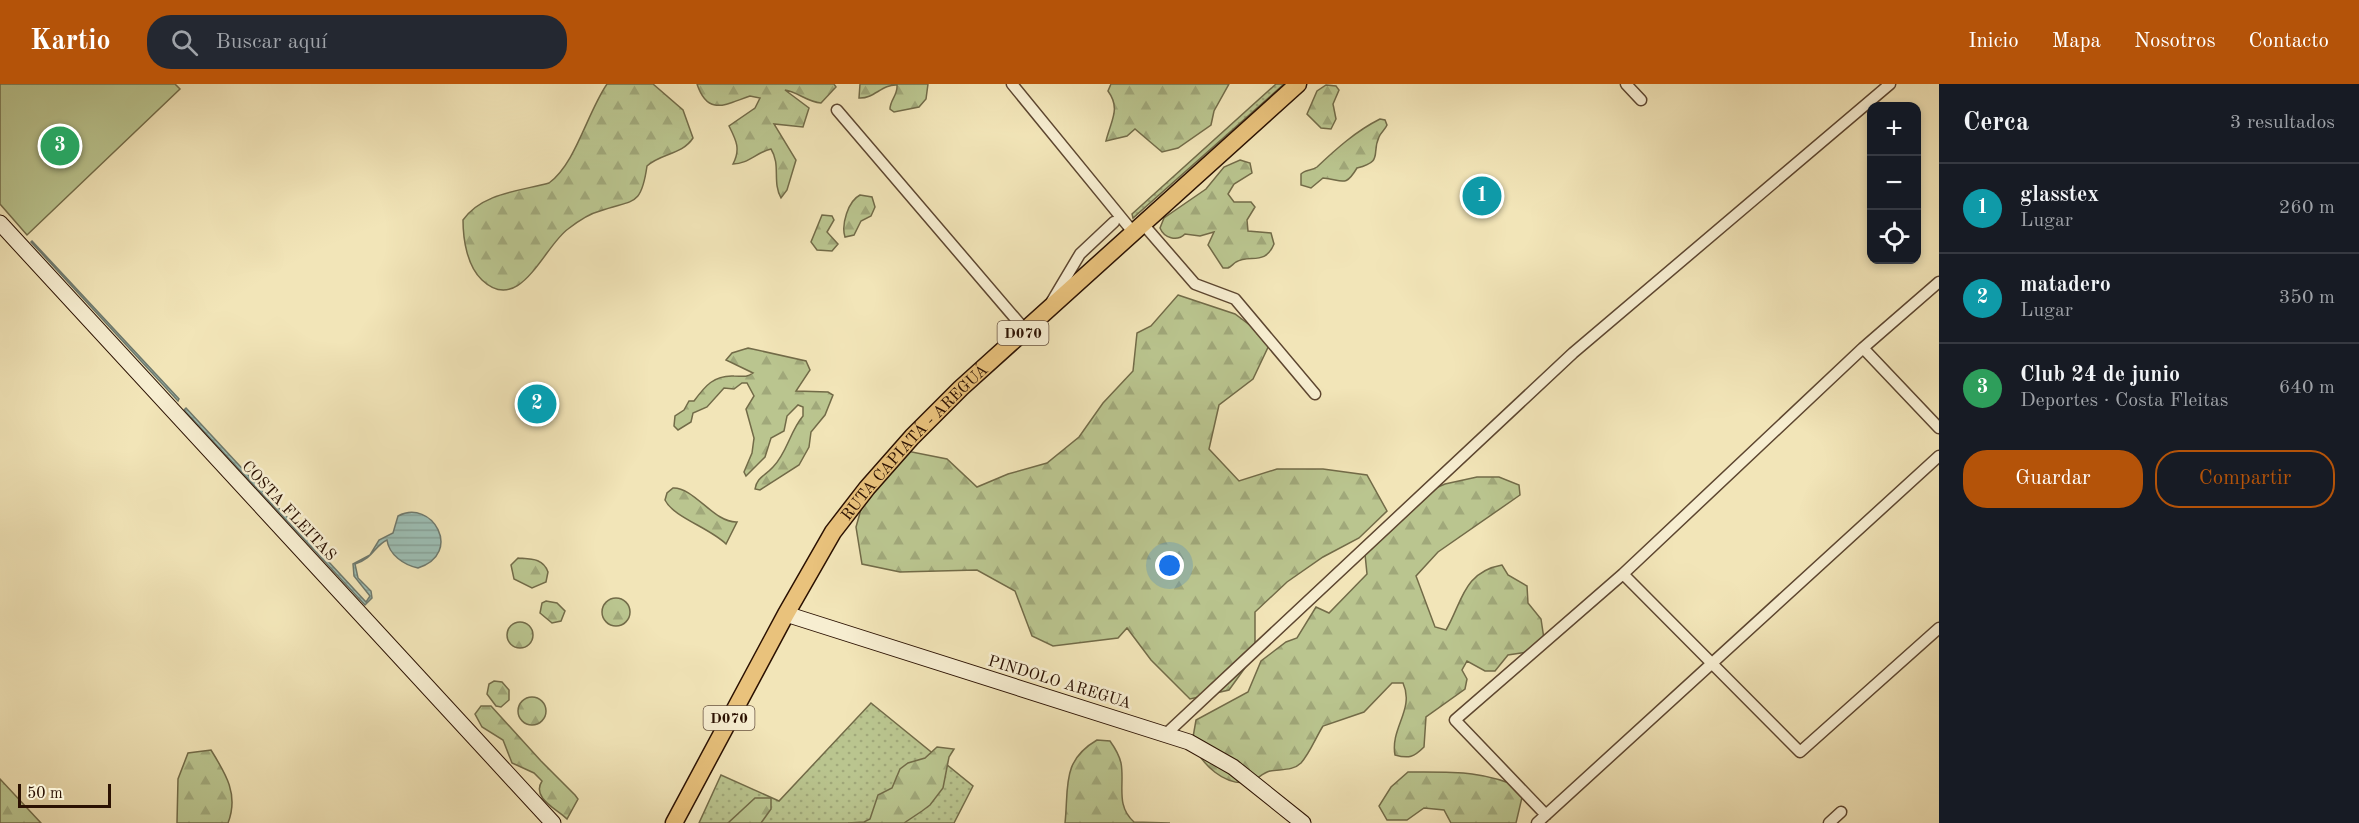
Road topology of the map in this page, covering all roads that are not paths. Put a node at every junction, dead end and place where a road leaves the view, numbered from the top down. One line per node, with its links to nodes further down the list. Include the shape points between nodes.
1 (1011, 84): 9 (street)
2 (1298, 84): 9 (main road, RUTA CAPIATÁ - AREGUÁ / D070)
3 (1626, 84): 5 (street)
4 (1890, 84): 21 (street, via 1573,353)
5 (1641, 100)
6 (837, 110): 12 (street)
7 (1114, 222): 11 (street, via 1080,254)
8 (0, 223): 24 (main road, COSTA FLEITAS)
9 (1138, 228): 11 (main road, RUTA CAPIATÁ - AREGUÁ / D070); 14 (street, via 1195,284 1235,299)
10 (1939, 282): 13 (street)
11 (1046, 312): 12 (main road, RUTA CAPIATÁ - AREGUÁ / D070)
12 (1026, 331): 18 (main road, RUTA CAPIATÁ - AREGUÁ / D070, via 943,405 867,488 833,532)
13 (1863, 348): 15 (street); 17 (street)
14 (1315, 394)
15 (1939, 428)
16 (1939, 456): 20 (street)
17 (1623, 574): 20 (street); 23 (street, via 1455,720)
18 (786, 614): 21 (main road, PINDOLO AREGUA); 25 (main road, RUTA CAPIATÁ - AREGUÁ / D070)
19 (1939, 628): 20 (street, via 1800,752)
20 (1712, 664): 23 (street)
21 (1167, 733): 26 (main road, PINDOLO AREGUA, via 1233,767)
22 (1840, 812): 27 (street)
23 (1541, 819)
24 (553, 823)
25 (674, 823)
26 (1303, 823)
27 (1829, 823)

